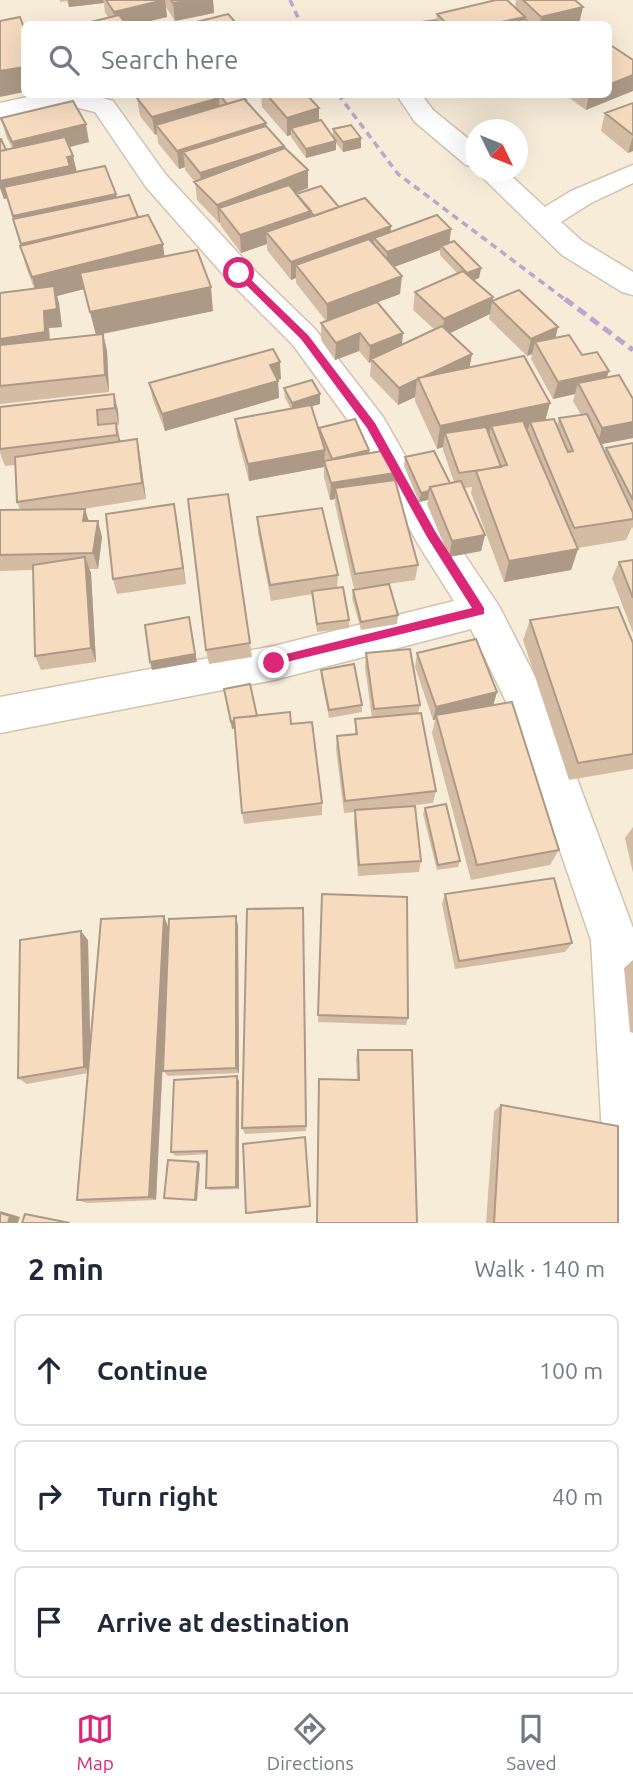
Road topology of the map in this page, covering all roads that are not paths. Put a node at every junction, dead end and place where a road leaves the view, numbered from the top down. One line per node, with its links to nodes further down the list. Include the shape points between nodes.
1 (61, 98): 4 (street)
2 (70, 98): 10 (street, via 104,106 156,181 304,337 371,426)
3 (411, 98): 5 (street, via 424,116)
4 (0, 111)
5 (465, 151)
6 (633, 173): 8 (street)
7 (502, 182): 8 (street)
8 (544, 220): 9 (street, via 572,248)
9 (633, 285)
10 (480, 611): 11 (street, via 274,663); 12 (street, via 534,718 614,940)
11 (0, 715)
12 (633, 1206)

